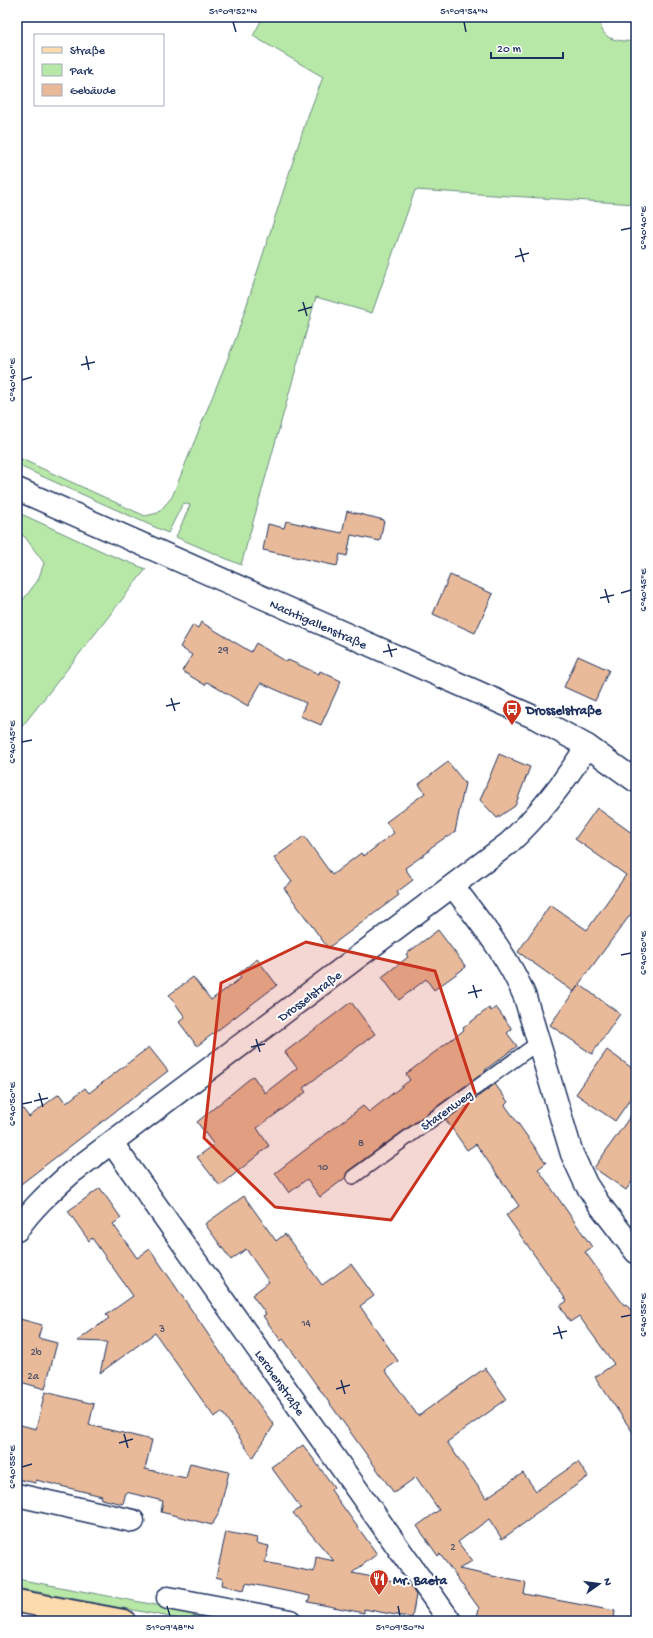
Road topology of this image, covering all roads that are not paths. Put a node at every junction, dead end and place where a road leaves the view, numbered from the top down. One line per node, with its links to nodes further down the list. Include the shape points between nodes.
1 (17, 489): 2 (street, Nachtigallenstraße, via 536,718)
2 (587, 746): 3 (street, Nachtigallenstraße); 4 (street, Drosselstraße, via 567,778 525,828)
3 (636, 781)
4 (453, 886): 5 (street, via 492,938 514,973 525,997); 6 (street, Drosselstraße)
5 (539, 1042): 7 (lane, Starenweg); 9 (street, via 574,1159 599,1204)
6 (112, 1142): 8 (street, Drosselstraße, via 46,1194); 16 (street, Lerchenstraße)
7 (353, 1177)
8 (17, 1230)
9 (632, 1242)
10 (17, 1495): 11 (street)
11 (133, 1521)
12 (168, 1598): 15 (street)
13 (17, 1601): 14 (main road)
14 (124, 1621)
15 (290, 1621)
16 (450, 1621)

